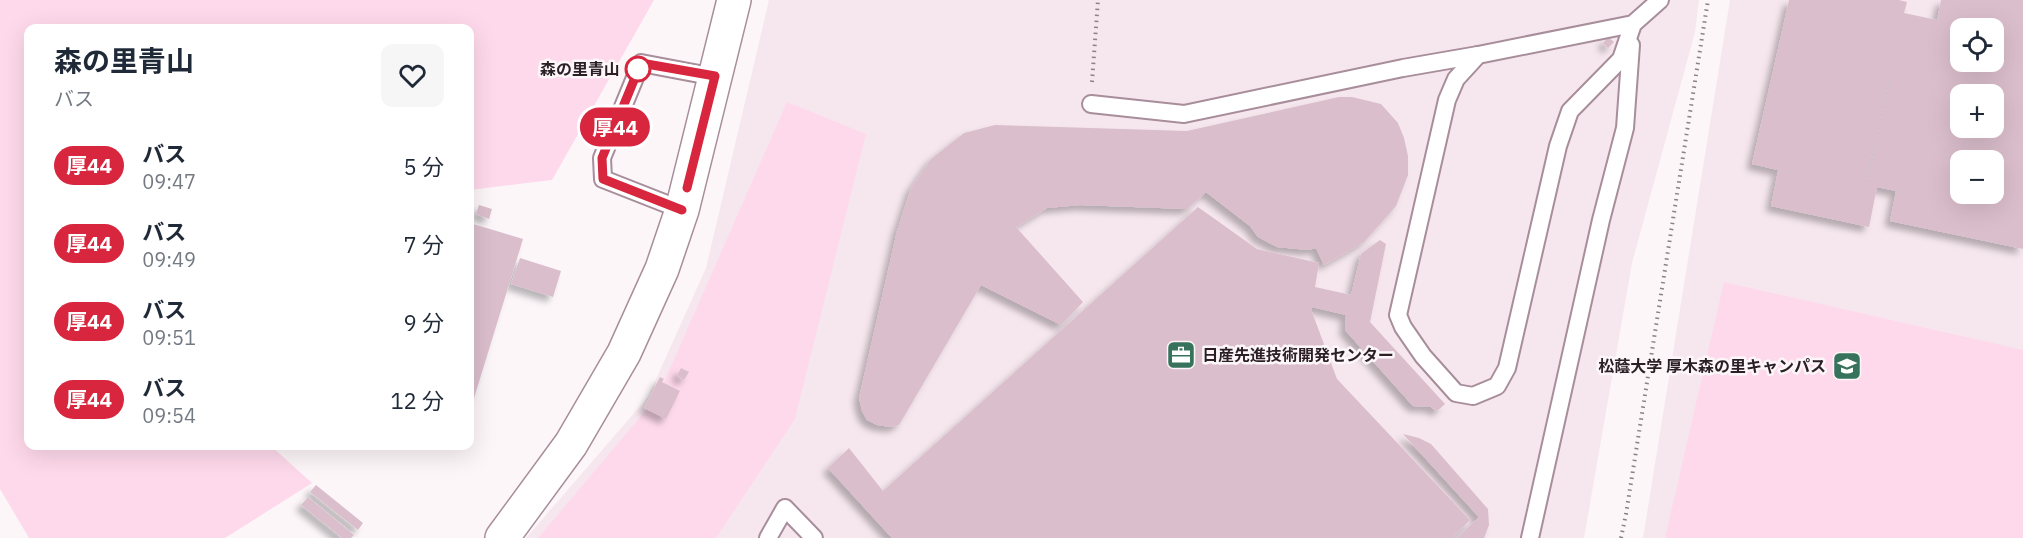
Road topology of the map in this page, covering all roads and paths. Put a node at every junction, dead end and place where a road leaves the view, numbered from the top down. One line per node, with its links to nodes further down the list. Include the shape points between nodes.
1 (734, 0): 7 (street)
2 (1098, 0): 8 (path)
3 (1660, 0): 5 (lane)
4 (1708, 0): 14 (path)
5 (1633, 24): 6 (lane); 6 (lane, via 1621,59 1570,111 1558,146 1507,368 1497,387 1473,396 1456,393 1423,356 1398,315 1447,100 1456,79); 13 (lane, via 1624,128)
6 (1478, 55): 8 (lane, via 1184,114)
7 (715, 76): 9 (street); 9 (lane, via 641,63 602,158 603,179)
8 (1091, 104)
9 (682, 210): 10 (street, via 662,269 624,353 571,444)
10 (502, 538)
11 (768, 538): 12 (lane, via 785,508)
12 (814, 538)
13 (1530, 538)
14 (1621, 538)

